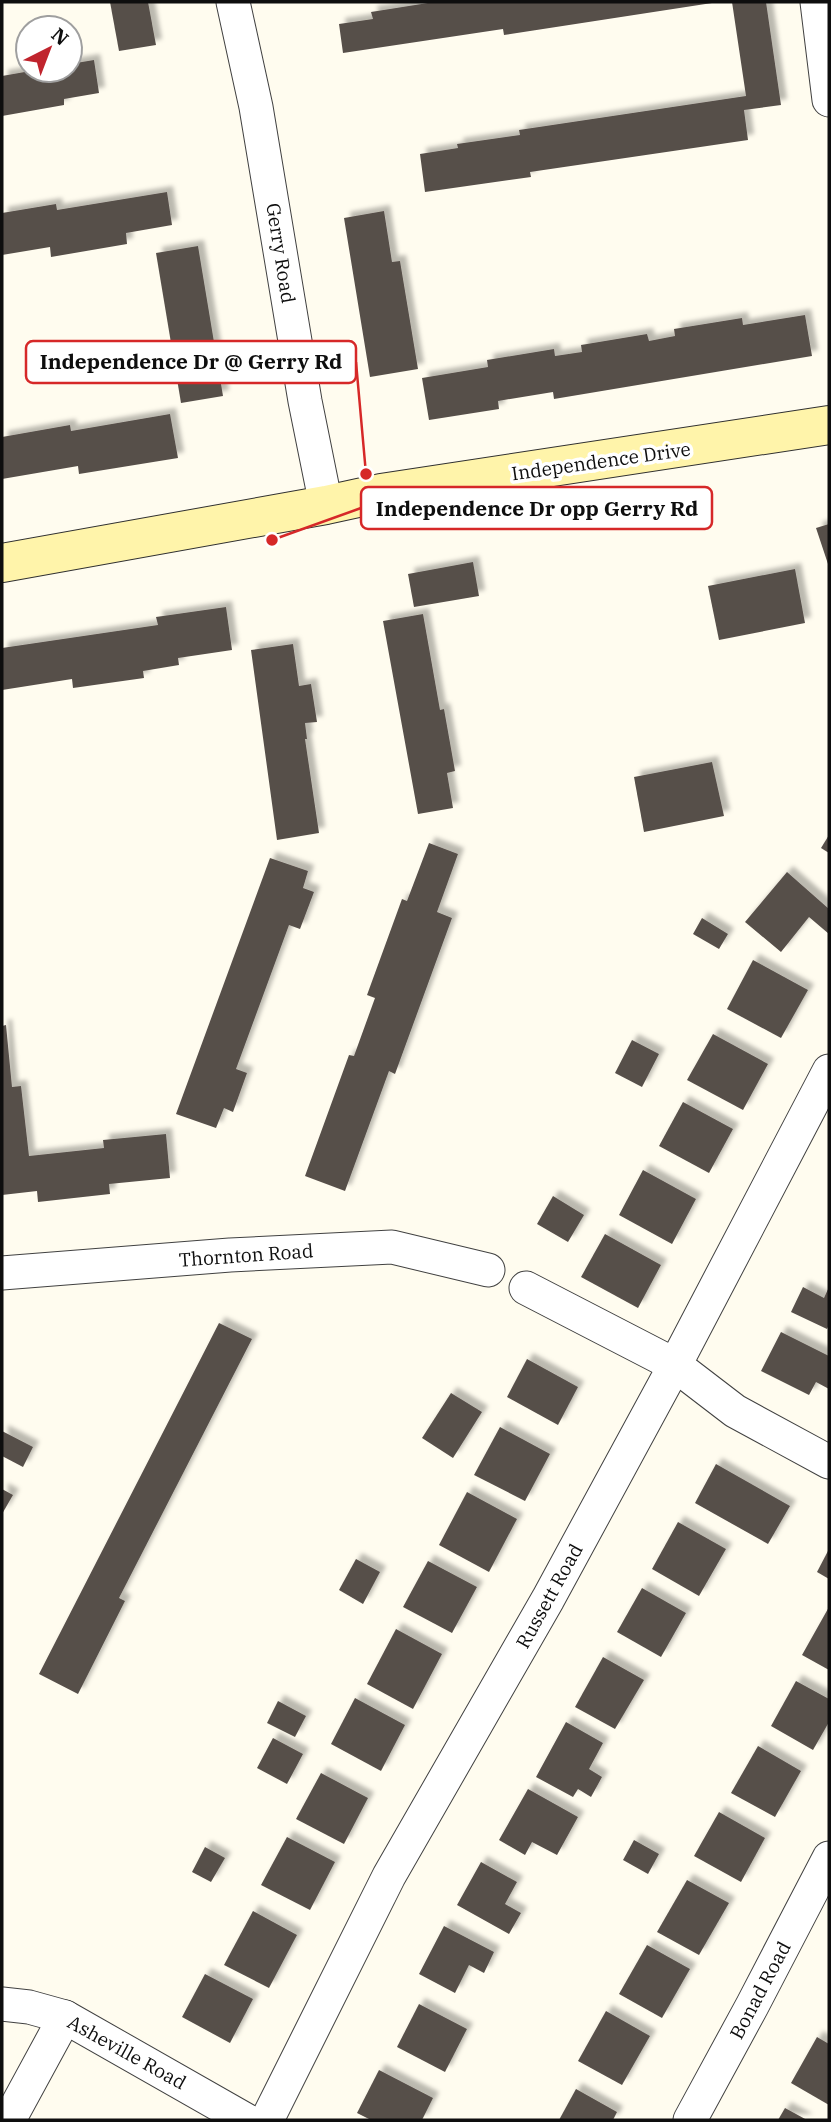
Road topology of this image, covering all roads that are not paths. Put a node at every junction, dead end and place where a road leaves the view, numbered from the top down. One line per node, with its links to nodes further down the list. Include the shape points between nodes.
1 (233, 2): 5 (street, Gerry Road, via 256,107)
2 (817, 2): 3 (street)
3 (829, 100)
4 (829, 425): 5 (main road, Independence Drive)
5 (326, 505): 6 (main road, Independence Drive)
6 (2, 563)
7 (829, 1071): 11 (street, Russett Road)
8 (488, 1270): 9 (street, Thornton Road, via 391,1247)
9 (2, 1273)
10 (526, 1288): 11 (street)
11 (675, 1365): 12 (street, via 735,1411); 18 (street, Russett Road, via 548,1600 390,1876)
12 (829, 1461)
13 (829, 1858): 19 (street, Bonad Road)
14 (2, 2004): 15 (street, Asheville Road)
15 (65, 2017): 16 (street); 17 (street, Asheville Road)
16 (9, 2120)
17 (246, 2120)
18 (267, 2120)
19 (690, 2120)

